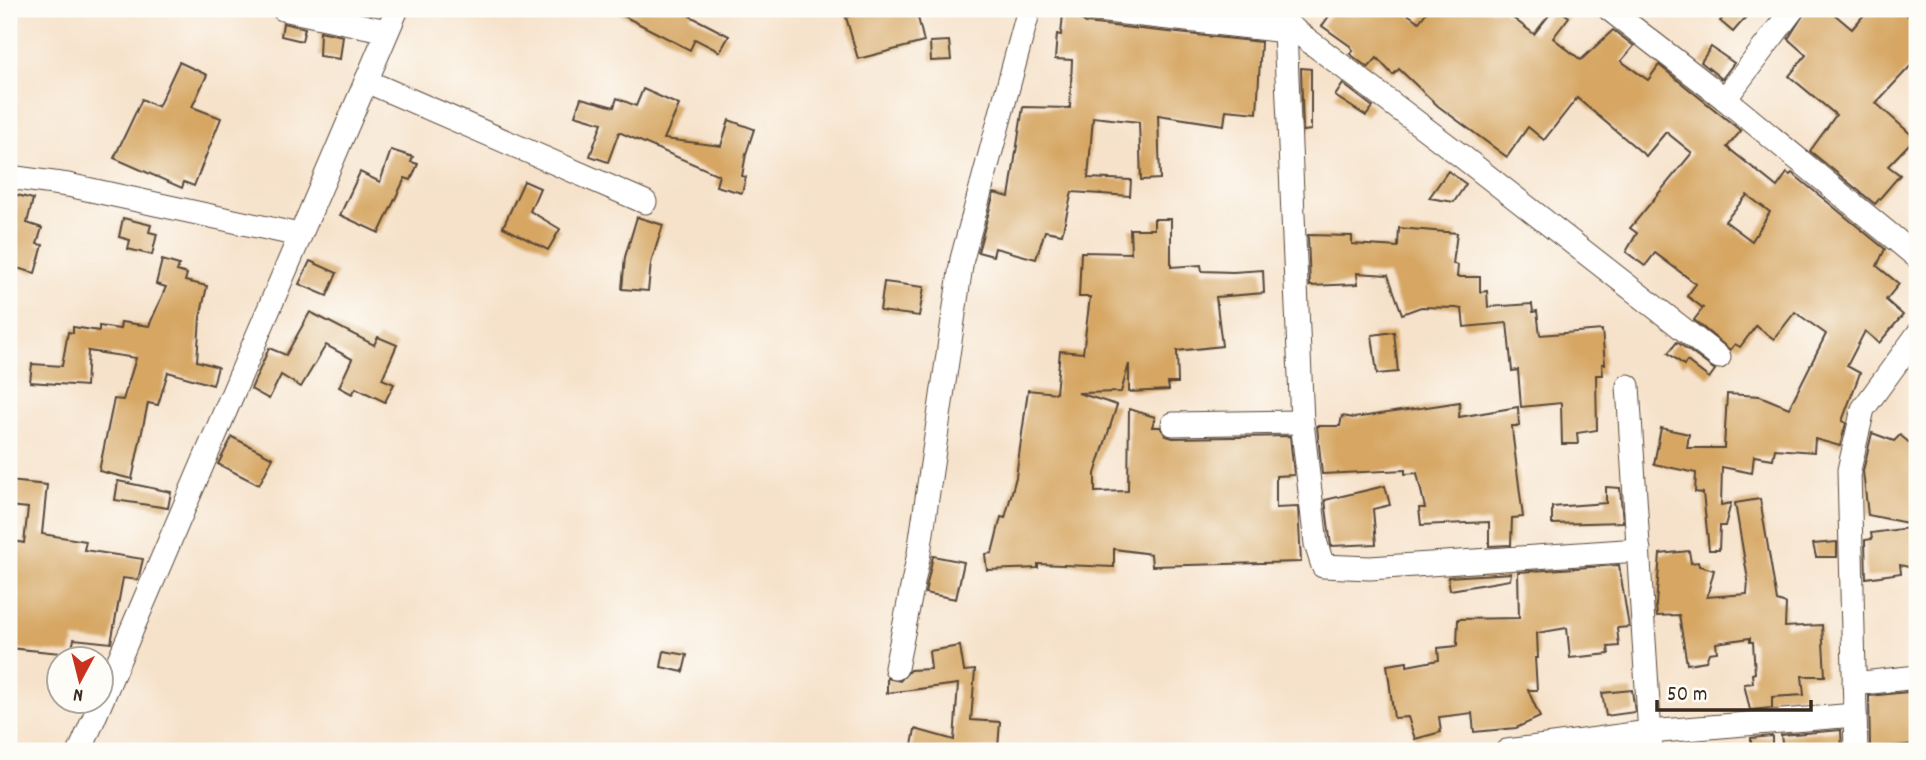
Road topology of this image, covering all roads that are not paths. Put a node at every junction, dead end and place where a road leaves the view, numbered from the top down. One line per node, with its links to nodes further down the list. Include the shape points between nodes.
1 (283, 9): 8 (street)
2 (397, 9): 8 (street)
3 (1029, 9): 21 (street, via 962,259 919,553)
4 (1088, 9): 7 (street)
5 (1609, 9): 10 (street)
6 (1793, 9): 10 (street)
7 (1280, 20): 16 (street); 18 (street)
8 (387, 31): 9 (street)
9 (366, 81): 12 (street); 13 (street)
10 (1725, 99): 14 (street)
11 (9, 177): 13 (street, via 68,185)
12 (645, 202)
13 (299, 235): 26 (street)
14 (1917, 257)
15 (1917, 335): 23 (street, via 1863,409 1849,470)
16 (1719, 357)
17 (1628, 386): 20 (street)
18 (1302, 422): 19 (street); 20 (street, via 1316,544 1323,566 1370,568)
19 (1173, 424)
20 (1639, 550): 25 (street)
21 (896, 668)
22 (1917, 677): 23 (street)
23 (1854, 684): 24 (street)
24 (1855, 715): 25 (street); 28 (street)
25 (1650, 742): 27 (street)
26 (80, 751)
27 (1507, 751)
28 (1856, 751)

